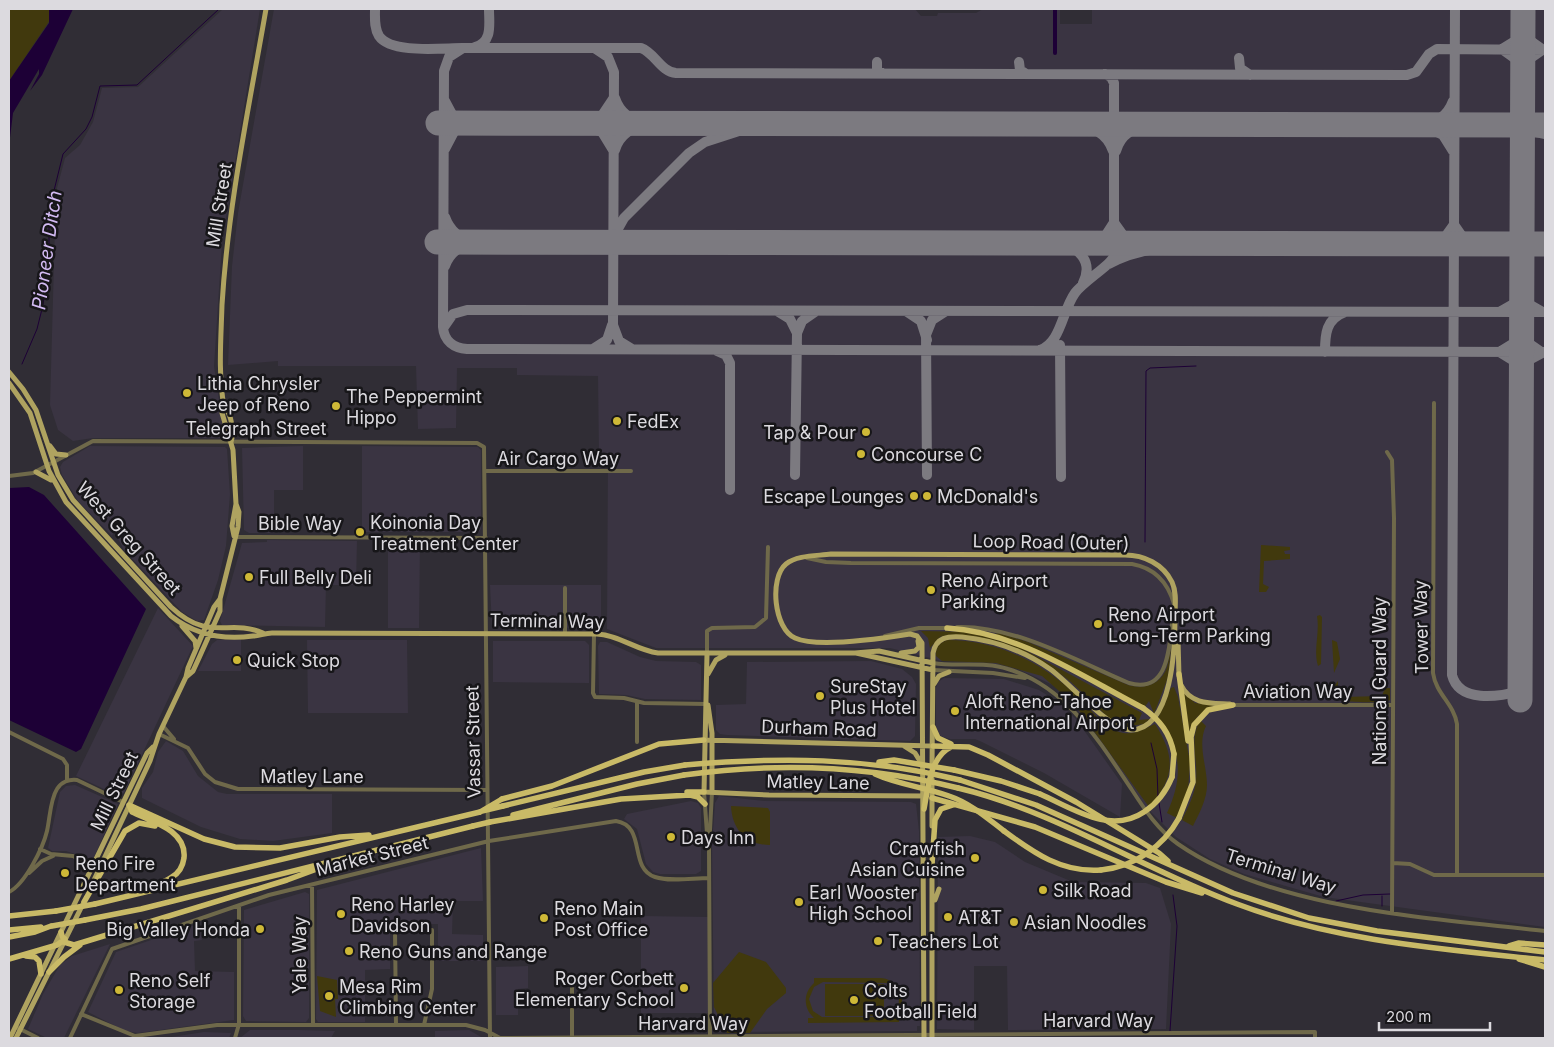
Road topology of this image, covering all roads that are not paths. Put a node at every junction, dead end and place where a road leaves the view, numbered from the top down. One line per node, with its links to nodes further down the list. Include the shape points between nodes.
1 (266, 9): 5 (main road, Mill Street, via 226,247 220,355 224,407 231,423)
2 (9, 372): 6 (main road, West Greg Street, via 33,403)
3 (9, 382): 11 (main road, West Greg Street, via 33,420)
4 (1434, 403): 101 (street, Tower Way, via 1433,666 1436,686 1453,710 1457,724)
5 (231, 442): 7 (street, Telegraph Street); 9 (street, Telegraph Street, via 92,442); 17 (main road, Mill Street, via 236,476)
6 (48, 444): 9 (main road, via 56,454); 10 (main road, West Greg Street)
7 (483, 445): 14 (street, Vassar Street)
8 (1387, 452): 56 (street, National Guard Way, via 1392,460 1394,518)
9 (66, 454): 10 (street, Telegraph Street)
10 (53, 462): 11 (street, Telegraph Street); 21 (main road, West Greg Street, via 73,500)
11 (47, 466): 13 (street, Telegraph Street); 16 (main road, West Greg Street)
12 (631, 471): 14 (street, Air Cargo Way)
13 (36, 472): 15 (street, Telegraph Street); 16 (main road)
14 (486, 472): 18 (street, Vassar Street)
15 (9, 476)
16 (54, 482): 19 (main road, West Greg Street, via 70,507)
17 (234, 537): 18 (street, Bible Way); 24 (main road, Mill Street)
18 (486, 538): 32 (street, Vassar Street)
19 (101, 542): 21 (main road); 27 (main road, West Greg Street)
20 (768, 547): 42 (street, via 766,618 755,627 712,628 707,631)
21 (124, 557): 28 (main road, West Greg Street, via 176,612)
22 (807, 558): 25 (street, via 852,563 1132,564 1146,568 1161,579); 25 (main road, Loop Road (Outer), via 838,554 1134,556 1150,561 1168,576 1175,590); 37 (main road, Loop Road (Outer), via 789,562 778,577 778,614 785,630 804,641)
23 (565, 588): 33 (street)
24 (220, 599): 28 (main road, Mill Street); 30 (main road, Mill Street, via 220,611)
25 (1175, 607): 26 (main road, Loop Road (Outer)); 29 (street, via 1164,670 1153,681 1141,685 1129,683 1019,637 974,628)
26 (1175, 620): 44 (main road, Loop Road (Outer), via 1173,663 1167,690 1154,718 1146,726 1136,729 1111,724 1057,674 1001,645 946,637 936,645); 48 (main road)
27 (181, 624): 36 (main road, West Greg Street); 38 (main road, via 195,642)
28 (206, 628): 30 (main road, Terminal Way); 36 (main road, Mill Street)
29 (947, 628): 37 (street, via 913,629); 70 (highway, bridge, via 987,633 1017,642 1143,708 1161,724 1170,738 1174,754 1172,777 1165,792 1155,805 1139,816 1124,821 1101,820 1001,781 894,760)
30 (212, 629): 31 (main road, Terminal Way); 36 (main road, Mill Street)
31 (264, 633): 32 (main road, Terminal Way); 36 (main road, Terminal Way, via 248,637)
32 (486, 634): 33 (main road, Terminal Way); 77 (street, Vassar Street)
33 (566, 634): 34 (main road, Terminal Way)
34 (594, 634): 42 (main road, Terminal Way, via 616,637 650,652); 53 (street, via 593,696)
35 (907, 634): 37 (main road); 41 (main road, via 918,640 917,650); 43 (main road, via 921,641)
36 (206, 635): 38 (main road, Mill Street); 50 (main road, Mill Street, via 193,671)
37 (878, 639)
38 (195, 652): 50 (main road, Mill Street)
39 (727, 653): 40 (main road, Terminal Way); 42 (main road, Terminal Way); 49 (main road, via 716,660)
40 (855, 653): 41 (main road, Terminal Way); 45 (main road, Terminal Way)
41 (889, 653): 43 (main road, Terminal Way)
42 (707, 654): 49 (main road)
43 (923, 661): 44 (main road, Terminal Way); 45 (main road)
44 (933, 663): 46 (main road); 51 (street, Terminal Way, via 1000,667)
45 (923, 668): 46 (main road, Terminal Way); 61 (main road)
46 (933, 670): 47 (street, Terminal Way); 52 (main road)
47 (949, 672): 51 (street, Terminal Way, via 993,673); 52 (main road, via 939,676)
48 (1179, 674): 55 (main road, via 1183,688 1193,699); 72 (highway)
49 (707, 677): 54 (main road)
50 (186, 678): 57 (main road, Mill Street)
51 (1029, 679): 113 (street, Terminal Way, via 1053,692 1076,712 1152,820 1179,844 1215,865 1250,879 1321,900)
52 (933, 687): 58 (main road)
53 (637, 702): 54 (street); 65 (street)
54 (707, 704): 63 (main road); 64 (main road)
55 (1233, 705): 56 (street, Aviation Way); 72 (highway, via 1212,708 1196,722 1191,737)
56 (1393, 705): 97 (street, National Guard Way)
57 (163, 726): 60 (main road, Mill Street); 62 (street)
58 (933, 727): 68 (main road); 69 (highway, via 938,738)
59 (9, 732): 75 (street, via 63,759)
60 (159, 734): 62 (street, Matley Lane); 83 (main road, Mill Street, via 151,759)
61 (924, 734): 66 (main road); 67 (main road)
62 (174, 739): 77 (street, Matley Lane, via 188,748 210,778 220,785 238,789)
63 (704, 740): 64 (main road, Durham Road); 78 (main road); 87 (highway, bridge, via 653,746 557,784 502,799)
64 (712, 740): 66 (main road, Durham Road); 79 (main road)
65 (637, 742)
66 (905, 746): 67 (main road, Durham Road); 71 (main road, via 915,753)
67 (924, 746): 68 (main road, Durham Road); 71 (main road)
68 (933, 746): 69 (highway); 74 (main road)
69 (956, 746): 74 (highway, via 940,754); 99 (highway, via 982,752 1060,794 1159,853)
70 (870, 763): 87 (highway, bridge, via 804,759 685,765); 99 (highway, bridge, via 960,780 1042,807)
71 (924, 767): 74 (main road); 76 (main road)
72 (1193, 770): 73 (highway, bridge, via 1190,792 1179,818 1162,841 1150,852 1130,862 1101,870 1082,870 1057,864 1037,854 956,798 890,781)
73 (871, 772): 89 (highway, bridge, via 784,767 684,775 631,785); 109 (highway, bridge, via 958,788 1002,800 1051,818)
74 (930, 774): 76 (highway); 81 (main road)
75 (67, 781): 83 (street, via 79,781); 93 (street, via 56,791)
76 (926, 783): 80 (main road); 81 (highway)
77 (488, 790): 92 (street, Vassar Street)
78 (704, 792): 79 (main road, Matley Lane); 82 (highway); 84 (street)
79 (712, 792): 80 (main road, Matley Lane, via 769,796); 94 (street)
80 (906, 796): 81 (main road, Matley Lane)
81 (928, 797): 85 (highway); 86 (highway); 98 (main road, via 932,807)
82 (633, 798): 84 (highway, via 690,795); 89 (highway)
83 (126, 804): 90 (highway, via 132,812); 91 (highway, via 204,839 235,847 271,849 340,837); 100 (main road, Mill Street); 111 (main road, Mill Street)
84 (705, 804): 94 (street)
85 (960, 806): 98 (highway, via 948,805 937,814); 109 (highway, via 1035,827 1166,882)
86 (924, 809): 88 (main road)
87 (480, 812): 91 (highway, bridge)
88 (924, 818): 106 (main road, via 926,886); 143 (main road)
89 (503, 820): 96 (highway, bridge)
90 (170, 830): 110 (highway, via 183,848 179,871 167,880); 111 (highway, via 142,823 127,829)
91 (378, 835): 110 (highway)
92 (489, 841): 103 (street, Market Street, via 620,822 633,831 642,866 651,875 659,878); 105 (street, Market Street); 141 (street, Vassar Street)
93 (40, 849): 95 (street); 104 (street)
94 (709, 849): 103 (street)
95 (60, 854): 100 (street, via 73,856); 104 (street, via 42,861)
96 (339, 860): 116 (highway, bridge, via 140,909); 121 (highway, via 298,876)
97 (1393, 863): 101 (street, via 1410,864 1434,874); 113 (street, National Guard Way)
98 (932, 864): 106 (main road)
99 (1171, 865): 125 (highway, via 1233,892 1316,920)
100 (92, 866): 119 (main road, Mill Street)
101 (1457, 874): 102 (street)
102 (1545, 875)
103 (709, 878): 148 (street)
104 (22, 880): 108 (street)
105 (312, 885): 112 (street, Market Street, via 269,895); 137 (street, Yale Way)
106 (932, 888): 115 (main road)
107 (939, 889): 115 (main road, via 935,894)
108 (9, 892)
109 (1218, 897): 128 (highway, via 1276,917 1346,934)
110 (114, 900): 114 (highway, bridge)
111 (84, 902): 122 (main road, Mill Street)
112 (239, 907): 135 (street, Market Street, via 112,949); 136 (street)
113 (1392, 912): 118 (street, Terminal Way)
114 (9, 916)
115 (932, 922): 144 (main road)
116 (52, 926): 117 (highway); 120 (highway)
117 (9, 930)
118 (1545, 931)
119 (61, 932): 122 (highway); 124 (main road, Mill Street)
120 (9, 937)
121 (93, 939): 122 (highway, via 73,945); 132 (highway, via 69,952)
122 (64, 941): 124 (highway); 132 (main road, Mill Street)
123 (1545, 945): 125 (highway, via 1519,943)
124 (54, 946): 127 (highway); 133 (main road, Mill Street)
125 (1505, 947): 126 (highway)
126 (1545, 952)
127 (19, 956): 129 (highway); 133 (highway, via 37,958)
128 (1512, 957): 130 (highway); 131 (highway)
129 (9, 959)
130 (1545, 960)
131 (1545, 967)
132 (49, 972): 140 (main road, Mill Street)
133 (41, 974): 140 (main road, Mill Street)
134 (572, 988): 142 (street)
135 (81, 1014): 136 (street, Harvard Way, via 135,1036); 154 (street, Market Street)
136 (239, 1025): 137 (street, Harvard Way); 155 (street)
137 (313, 1025): 138 (street, Harvard Way)
138 (396, 1025): 139 (street, Harvard Way); 139 (street, via 395,930 432,930 432,988)
139 (424, 1025): 141 (street, Harvard Way, via 470,1026)
140 (18, 1028): 151 (main road, Mill Street); 152 (main road, Mill Street); 153 (street)
141 (490, 1036): 142 (street, Harvard Way)
142 (572, 1036): 147 (street, Harvard Way)
143 (924, 1036): 144 (street, Harvard Way); 150 (street, Harvard Way)
144 (932, 1036): 145 (street, Harvard Way)
145 (1115, 1036): 146 (street, Harvard Way)
146 (1239, 1036): 156 (street, Harvard Way, via 1314,1032)
147 (601, 1037): 148 (street, Harvard Way)
148 (710, 1037): 149 (street, Harvard Way)
149 (798, 1037): 150 (street, Harvard Way)
150 (841, 1037)
151 (10, 1038)
152 (16, 1038)
153 (38, 1038)
154 (70, 1038)
155 (235, 1038)
156 (1314, 1038)

